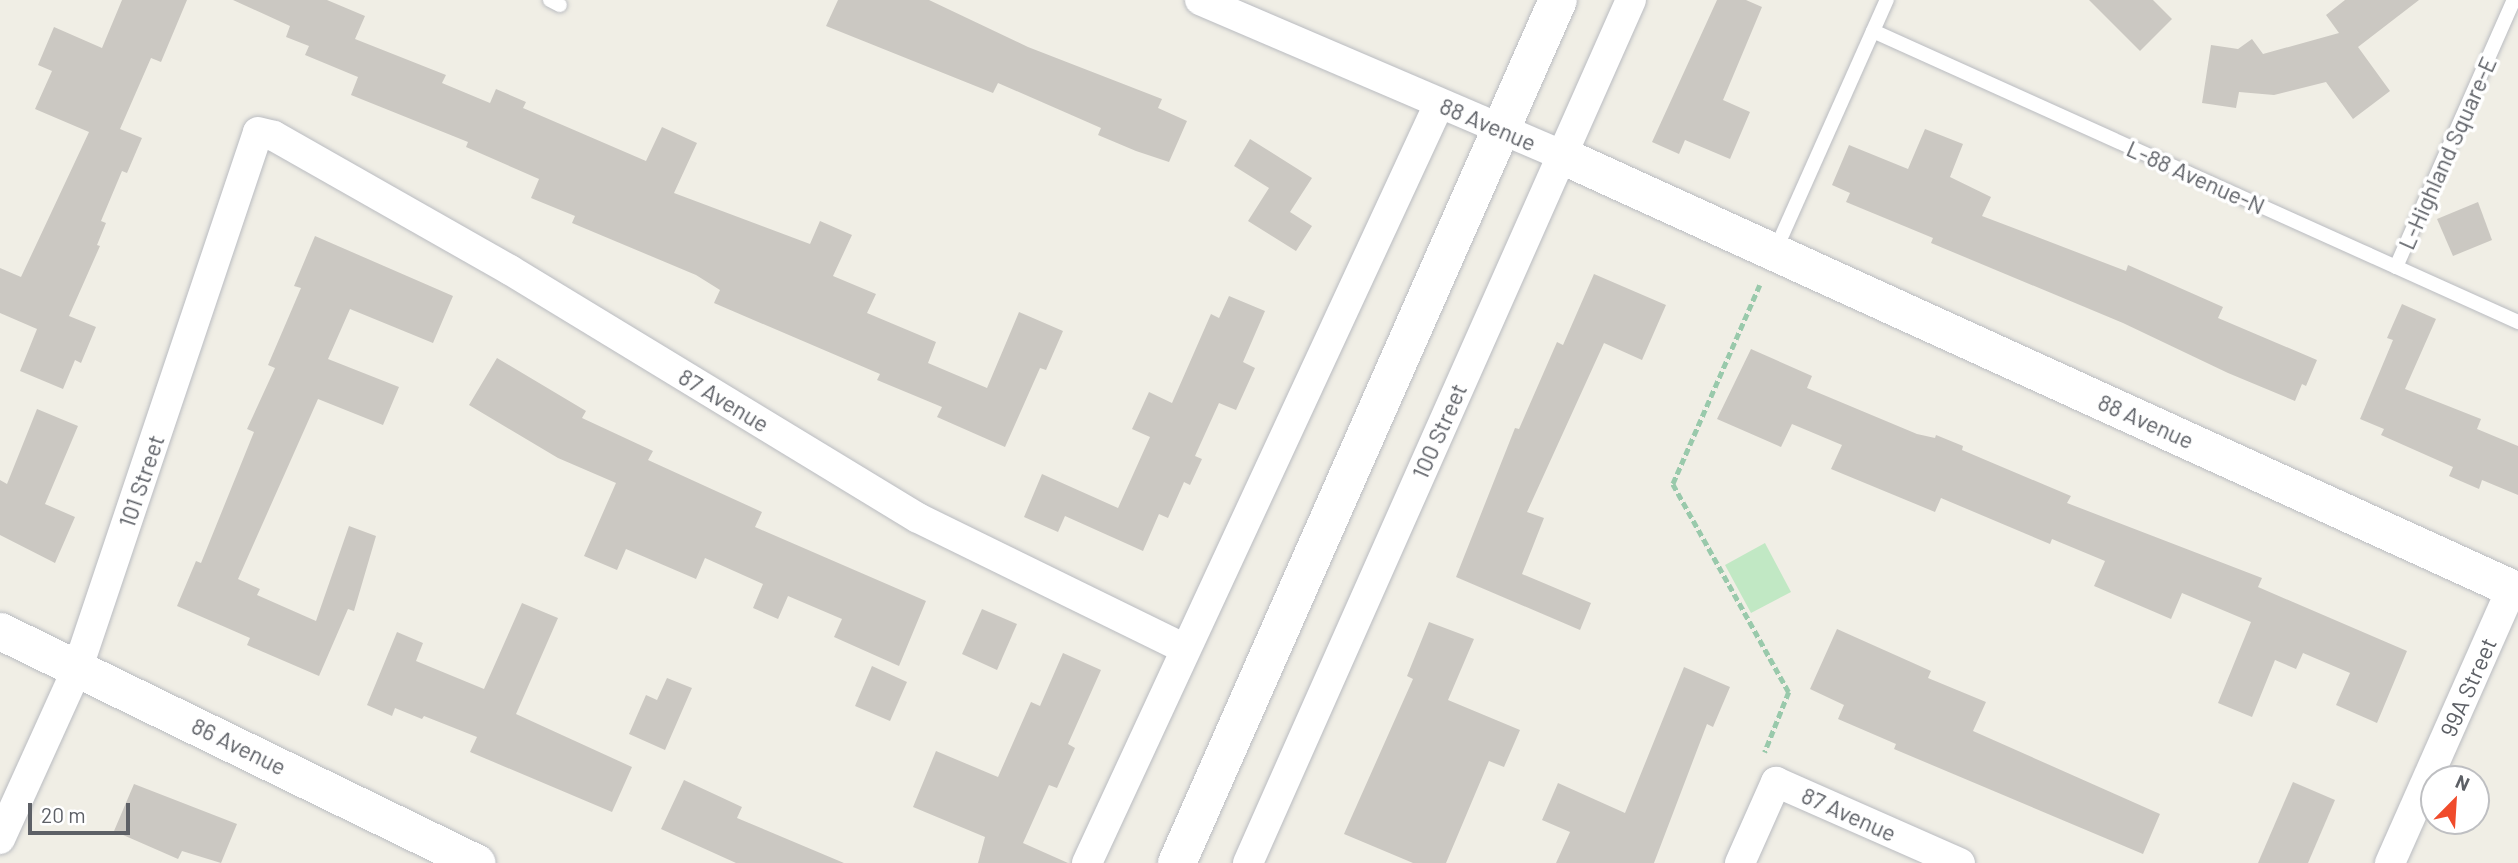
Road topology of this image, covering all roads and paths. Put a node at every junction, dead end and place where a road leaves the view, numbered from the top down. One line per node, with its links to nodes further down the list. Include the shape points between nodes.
1 (1200, 0): 7 (street, 88 Avenue)
2 (1559, 0): 8 (main road)
3 (1631, 0): 10 (street, 100 Street)
4 (1887, 0): 6 (lane)
5 (2514, 0): 12 (lane, L-Highland Square-E)
6 (1873, 31): 11 (lane); 12 (lane, L-88 Avenue-N)
7 (1438, 104): 8 (street, 88 Avenue); 16 (street)
8 (1501, 130): 10 (street, 88 Avenue); 22 (main road)
9 (274, 136): 16 (street, 87 Avenue, via 510,270 918,518); 17 (street, 101 Street, via 258,132)
10 (1561, 155): 11 (street, 88 Avenue); 23 (street, 100 Street)
11 (1774, 252): 14 (street, 88 Avenue); 18 (path, via 1673,484 1789,692 1761,764)
12 (2396, 267): 13 (lane, L-88 Avenue-N)
13 (2518, 322)
14 (2515, 589): 26 (street, 99A Street)
15 (0, 631): 17 (street, 86 Avenue)
16 (1183, 648): 21 (street)
17 (78, 667): 19 (street, 101 Street); 20 (street, 86 Avenue)
18 (1776, 782): 24 (street); 25 (street, 87 Avenue)
19 (0, 839)
20 (477, 863)
21 (1087, 863)
22 (1177, 863)
23 (1248, 863)
24 (1740, 863)
25 (1960, 863)
26 (2390, 863)

